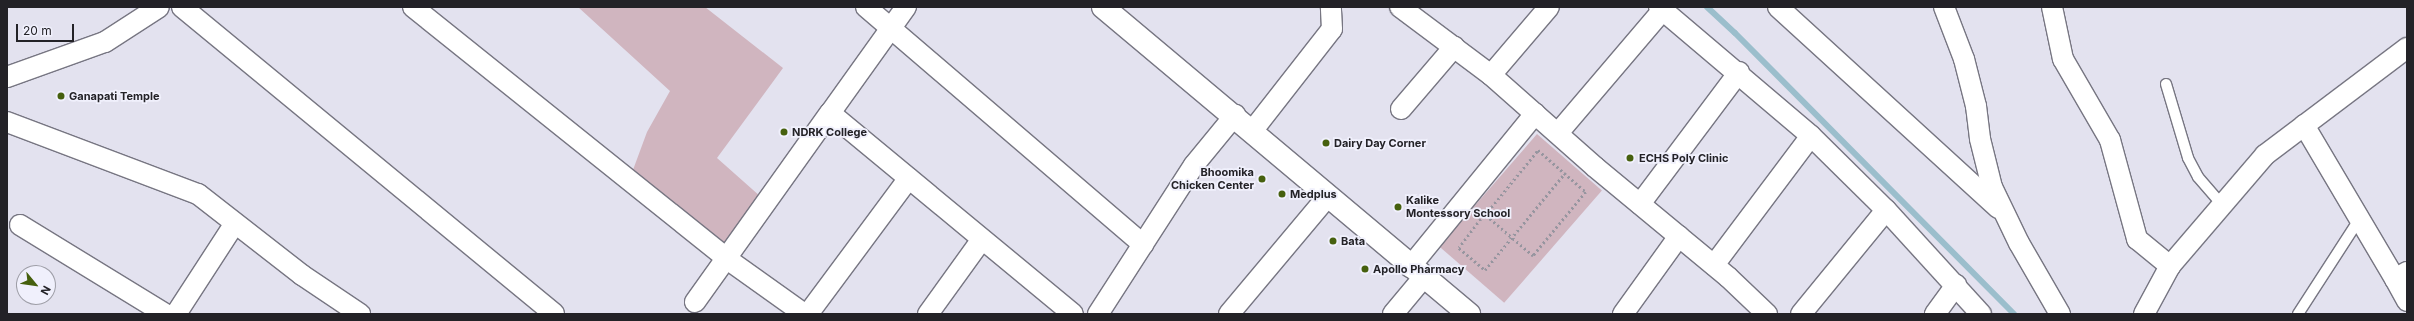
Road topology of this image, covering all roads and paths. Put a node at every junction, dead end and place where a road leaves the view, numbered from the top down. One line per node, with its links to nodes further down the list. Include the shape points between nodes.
1 (159, 7): 19 (street, via 105,42)
2 (182, 7): 56 (street)
3 (413, 7): 45 (street)
4 (866, 7): 14 (street)
5 (906, 7): 14 (street)
6 (1103, 7): 24 (street)
7 (1331, 7): 27 (street, via 1332,29)
8 (1549, 7): 18 (street)
9 (1778, 7): 37 (street)
10 (1944, 7): 37 (street, via 1968,72 1992,187)
11 (2052, 7): 47 (street, via 2063,59 2110,140 2137,239)
12 (1660, 9): 17 (street); 28 (street)
13 (1413, 10): 15 (street)
14 (891, 28): 22 (street); 44 (street)
15 (1454, 47): 18 (street); 21 (street)
16 (2407, 48): 26 (street)
17 (1739, 72): 29 (street); 33 (street)
18 (1491, 75): 23 (street)
19 (7, 77)
20 (2166, 84): 34 (lane, via 2188,158 2198,177)
21 (1400, 109)
22 (830, 113): 31 (street); 45 (street)
23 (1535, 114): 28 (street); 48 (street)
24 (1235, 115): 27 (street); 44 (street, via 1194,166)
25 (7, 122): 39 (street, via 198,194)
26 (2304, 125): 34 (street, via 2265,155); 38 (street)
27 (1253, 130): 32 (street)
28 (1558, 133): 33 (street)
29 (1812, 136): 35 (street); 46 (street)
30 (1565, 174): 36 (path, via 1538,150); 42 (path); 42 (path, via 1586,192 1533,256)
31 (909, 178): 43 (street); 58 (street)
32 (1328, 196): 48 (street); 62 (street)
33 (1640, 204): 41 (street)
34 (2222, 206): 47 (street)
35 (1886, 210): 50 (street); 67 (street)
36 (1485, 215): 42 (path); 42 (path, via 1459,248 1485,270)
37 (2006, 215): 70 (street)
38 (2360, 218): 49 (street); 72 (lane)
39 (235, 223): 54 (street); 55 (street, via 302,275)
40 (20, 225): 53 (street)
41 (1679, 236): 46 (street); 65 (street)
42 (1512, 238)
43 (982, 239): 59 (street); 60 (street)
44 (1143, 244): 61 (street)
45 (727, 259): 52 (street); 57 (street)
46 (1714, 265): 66 (street)
47 (2170, 266): 71 (street)
48 (1416, 272): 63 (street); 64 (street)
49 (2401, 276): 51 (street)
50 (1956, 285): 68 (street); 69 (street)
51 (2407, 301)
52 (695, 302)
53 (165, 314)
54 (176, 314)
55 (360, 314)
56 (554, 314)
57 (804, 314)
58 (808, 314)
59 (928, 314)
60 (1073, 314)
61 (1098, 314)
62 (1229, 314)
63 (1393, 314)
64 (1469, 314)
65 (1623, 314)
66 (1767, 314)
67 (1801, 314)
68 (1935, 314)
69 (1981, 314)
70 (2060, 314)
71 (2144, 314)
72 (2298, 314)

